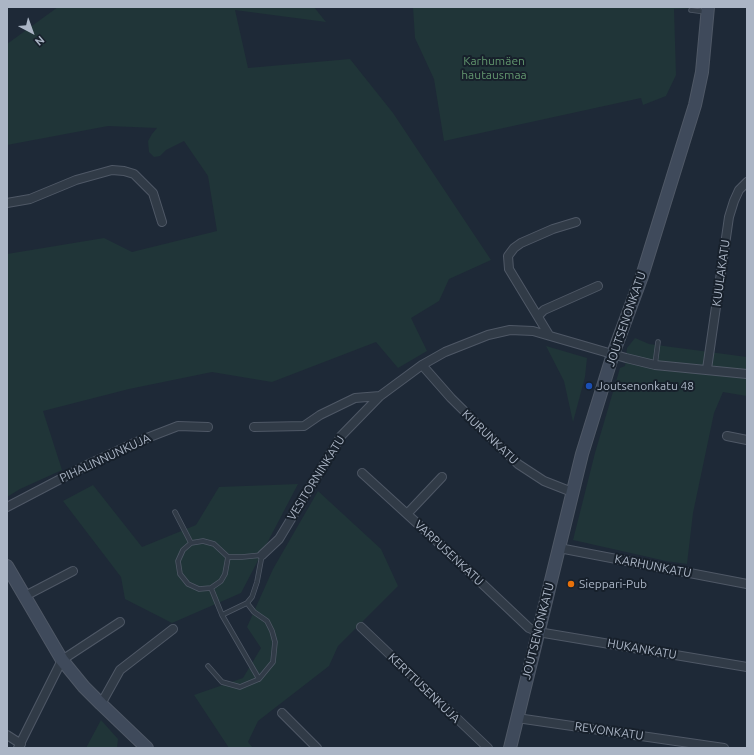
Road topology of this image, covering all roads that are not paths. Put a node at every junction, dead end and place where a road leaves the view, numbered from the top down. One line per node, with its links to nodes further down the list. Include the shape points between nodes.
1 (691, 10): 2 (lane)
2 (708, 10): 11 (main road, JOUTSENONKATU, via 702,72 689,125 642,276)
3 (747, 182): 14 (street, KUULAKATU, via 739,190 729,217)
4 (7, 203): 5 (street, via 30,198 76,180 112,170 124,171 134,174 153,193)
5 (162, 222)
6 (576, 222): 8 (street, via 521,243 508,256 509,269)
7 (598, 286): 8 (street, via 544,310)
8 (538, 316): 9 (street)
9 (549, 335): 11 (street, VESITORNINKATU); 12 (street, VESITORNINKATU, via 510,330 445,352)
10 (658, 342): 13 (lane)
11 (613, 354): 13 (street, VESITORNINKATU); 23 (main road, JOUTSENONKATU)
12 (422, 365): 16 (street, VESITORNINKATU); 23 (street, KIURUNKATU, via 451,398 518,464 544,481)
13 (655, 365): 14 (street, VESITORNINKATU)
14 (707, 369): 15 (street, VESITORNINKATU)
15 (747, 374)
16 (380, 396): 17 (street, via 356,398 320,415 304,426); 29 (street, VESITORNINKATU, via 341,436 279,539)
17 (254, 426)
18 (208, 427): 24 (street, PIHALINNUNKUJA, via 178,426 134,442)
19 (727, 436): 20 (street)
20 (747, 440)
21 (362, 473): 26 (street, VARPUSENKATU)
22 (442, 477): 26 (street)
23 (572, 492): 28 (main road, JOUTSENONKATU)
24 (7, 506)
25 (175, 512): 27 (lane)
26 (407, 514): 41 (street, VARPUSENKATU, via 529,628)
27 (191, 543): 30 (lane, via 203,541 214,544); 34 (lane, via 183,550 178,561 180,574 188,584 199,589)
28 (559, 548): 33 (street, KARHUNKATU); 41 (main road, JOUTSENONKATU)
29 (262, 554): 30 (lane); 36 (lane, via 257,582)
30 (228, 557): 34 (lane, via 225,574 221,581)
31 (7, 566): 35 (main road)
32 (73, 571): 35 (street)
33 (747, 584)
34 (211, 588): 37 (lane)
35 (24, 596): 42 (main road)
36 (247, 604): 37 (lane); 45 (lane, via 267,621 275,642 274,662)
37 (222, 615): 45 (lane)
38 (120, 622): 42 (street)
39 (361, 627): 53 (street, KERTTUSENKUJA)
40 (173, 630): 46 (street, via 120,670)
41 (538, 632): 44 (street, HUKANKATU); 48 (main road, JOUTSENONKATU)
42 (62, 660): 46 (main road); 50 (street)
43 (208, 666): 45 (lane, via 222,682 240,687)
44 (747, 667)
45 (259, 679)
46 (101, 704): 51 (main road)
47 (282, 713): 52 (street)
48 (517, 718): 54 (main road, JOUTSENONKATU); 55 (street, REVONKATU)
49 (7, 735): 50 (street)
50 (19, 746)
51 (147, 748)
52 (317, 748)
53 (488, 748)
54 (510, 748)
55 (724, 748)

